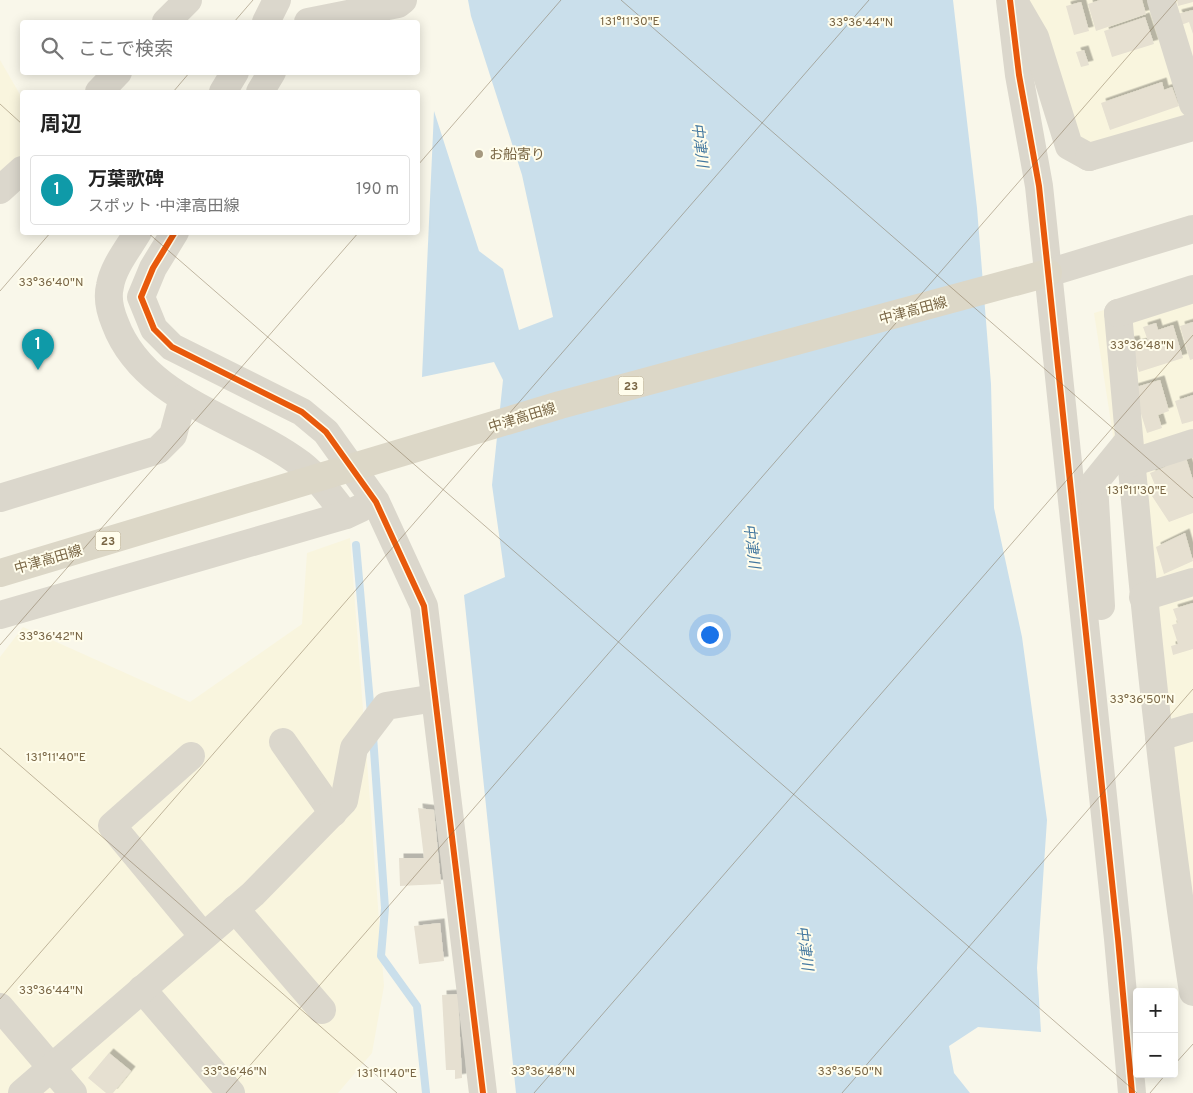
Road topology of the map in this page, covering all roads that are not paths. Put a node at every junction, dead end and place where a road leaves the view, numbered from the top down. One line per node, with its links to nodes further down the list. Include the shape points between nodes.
1 (188, 0): 6 (street)
2 (277, 0): 7 (street)
3 (403, 0): 8 (street, via 398,4)
4 (1012, 0): 16 (street, via 1035,36 1069,146 1089,157); 22 (street, via 1019,75 1039,186)
5 (1161, 0): 15 (street)
6 (168, 20)
7 (267, 20)
8 (318, 20)
9 (115, 75): 12 (street)
10 (233, 75): 13 (street)
11 (270, 75): 14 (street)
12 (101, 90)
13 (224, 90)
14 (261, 90)
15 (1193, 104)
16 (1193, 127)
17 (20, 172): 18 (street)
18 (0, 190)
19 (1193, 229): 22 (street)
20 (136, 235): 24 (street, via 113,274 108,296 112,314 122,342 132,357)
21 (173, 235): 28 (street, via 153,268 141,297 154,328 167,343 186,356 312,418 326,432)
22 (1048, 273): 30 (main road, 中津高田線 / 23, via 560,406); 34 (street)
23 (1193, 289): 26 (street, via 1118,313)
24 (183, 398): 27 (street, via 173,435 158,450); 29 (street, via 263,440 300,464)
25 (1193, 443): 26 (street)
26 (1130, 452): 32 (street); 34 (street, via 1094,483 1101,606)
27 (0, 498)
28 (376, 502): 29 (street); 35 (street, via 424,606)
29 (346, 515): 33 (street)
30 (0, 573)
31 (1193, 582): 32 (street)
32 (1143, 597): 37 (street)
33 (0, 615)
34 (1086, 626): 53 (street)
35 (435, 698): 40 (street, via 386,706 354,748 344,801); 52 (street)
36 (1193, 727): 37 (street)
37 (1159, 737): 41 (street)
38 (283, 742): 40 (street)
39 (191, 756): 43 (street, via 112,826)
40 (333, 813): 42 (street)
41 (1184, 876): 45 (street)
42 (235, 909): 43 (street); 47 (street)
43 (203, 936): 44 (street)
44 (142, 989): 48 (street); 51 (street)
45 (1193, 992)
46 (0, 1007): 48 (street)
47 (322, 1010)
48 (52, 1067): 49 (street); 50 (street)
49 (22, 1093)
50 (73, 1093)
51 (231, 1093)
52 (483, 1093)
53 (1132, 1093)

